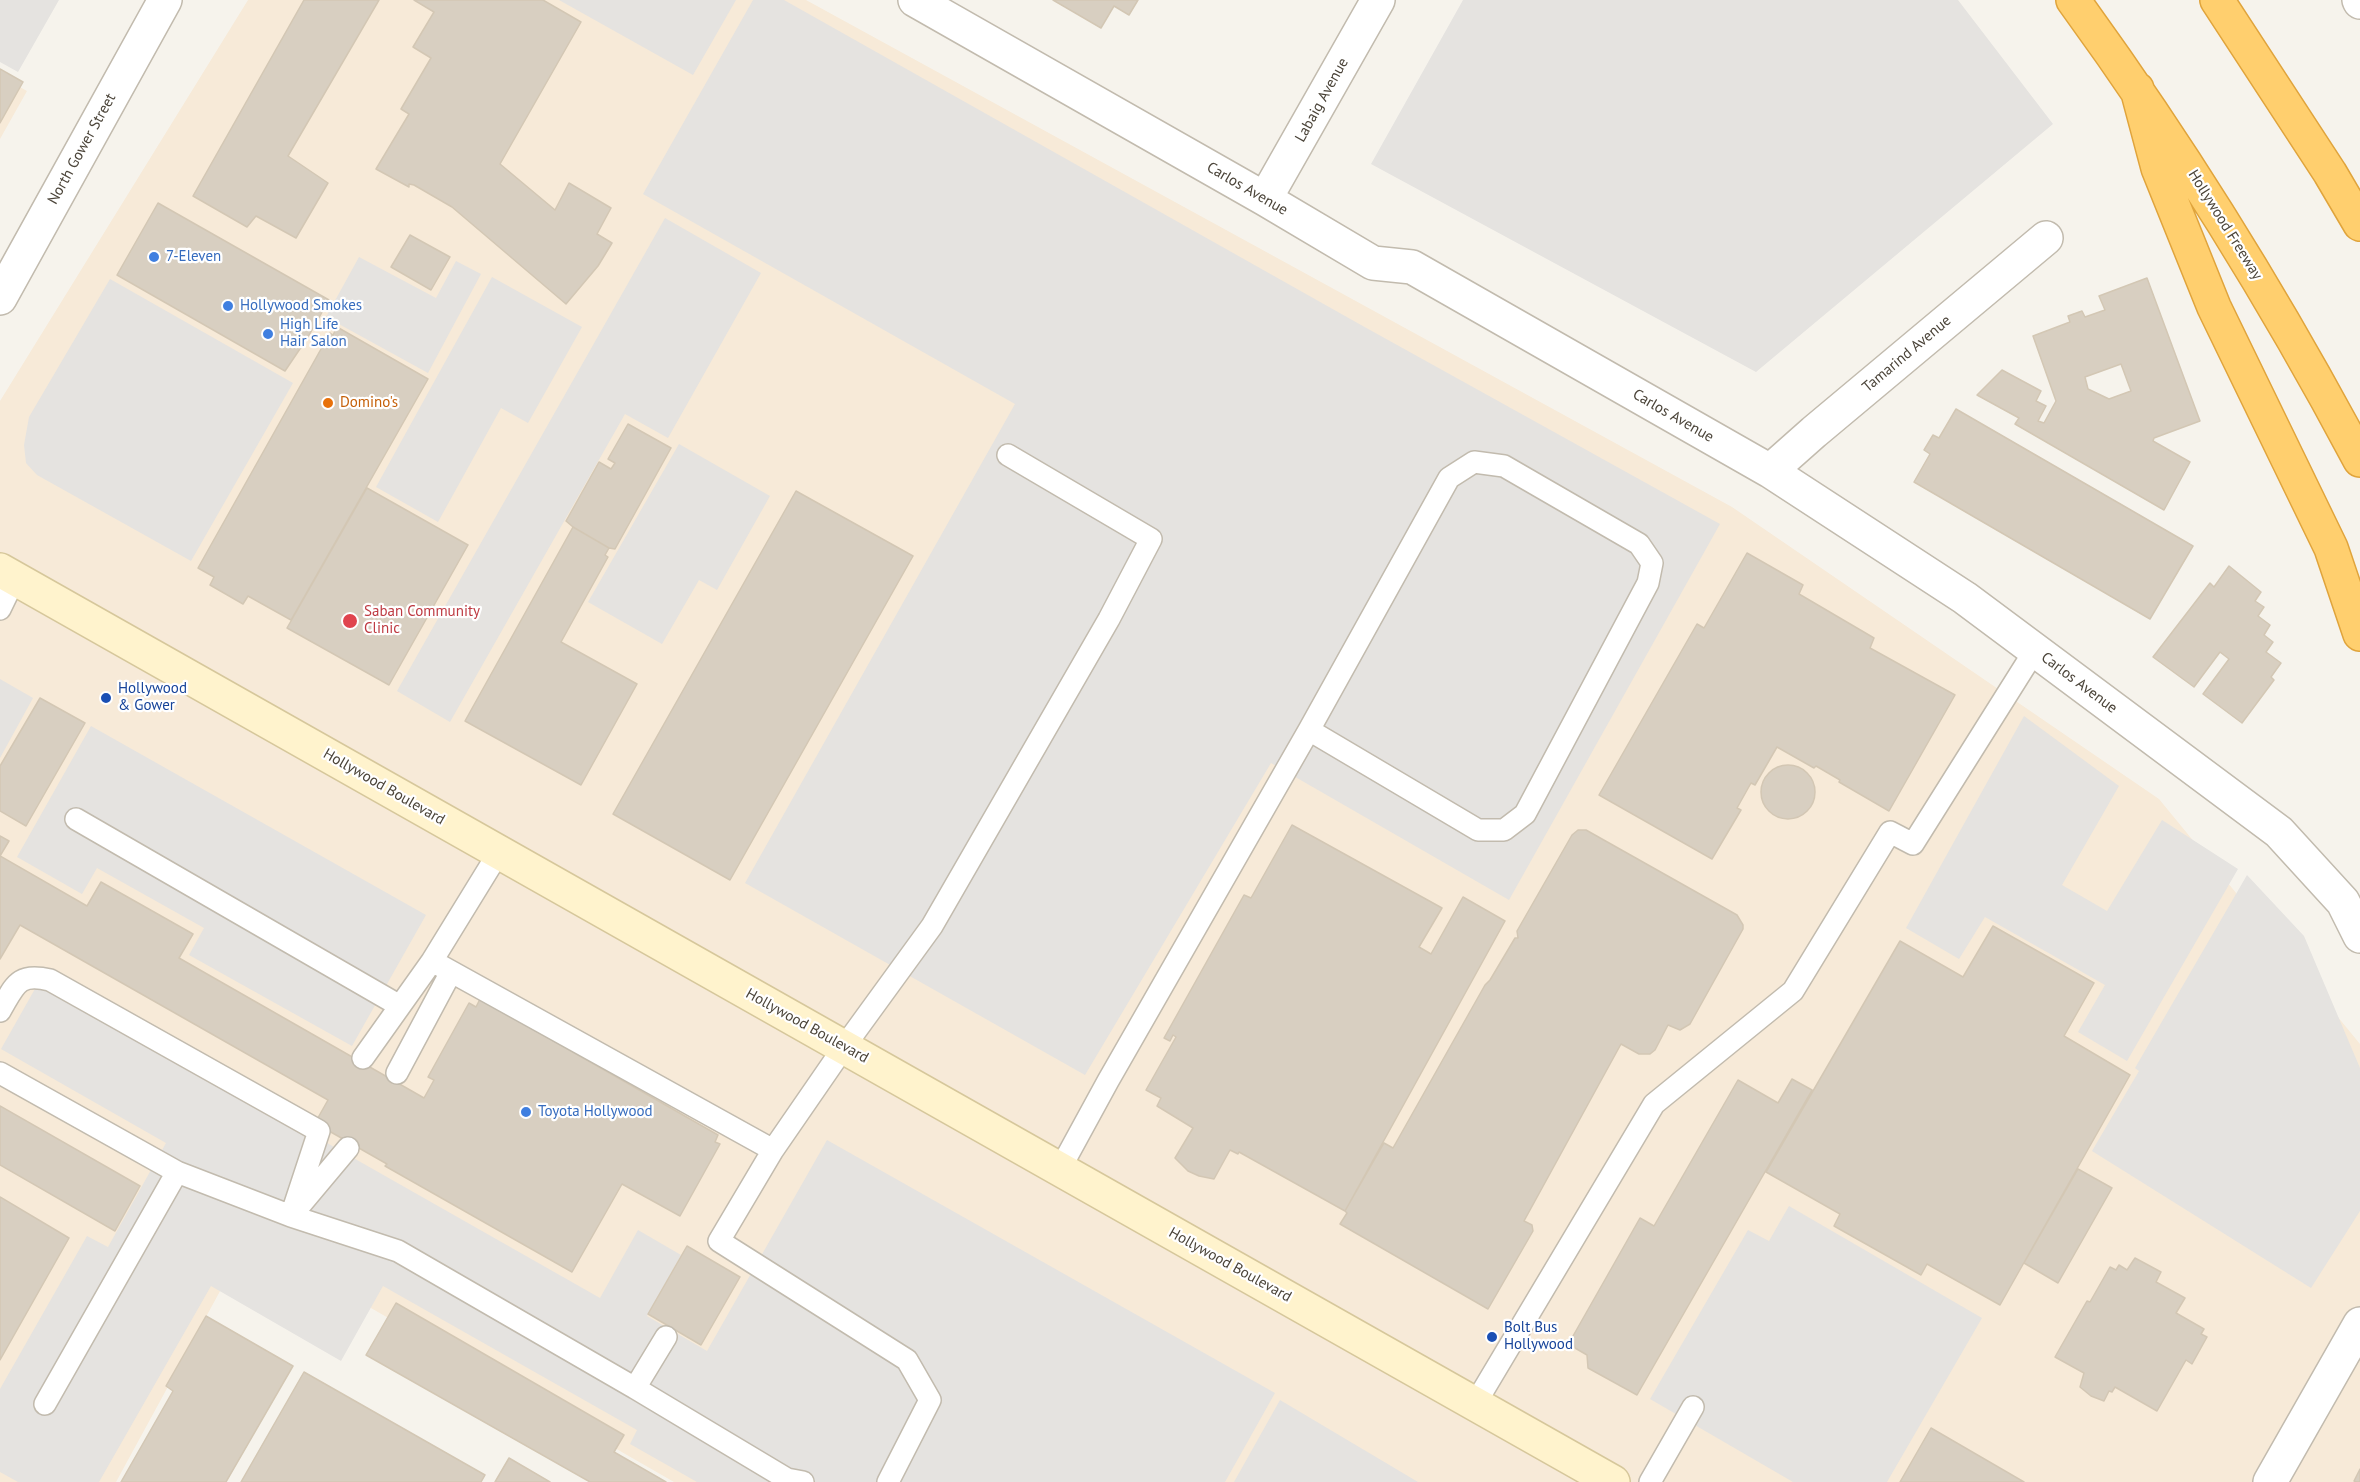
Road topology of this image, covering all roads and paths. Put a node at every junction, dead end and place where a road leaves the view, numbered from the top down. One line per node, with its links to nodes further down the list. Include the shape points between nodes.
1 (165, 0): 10 (street, North Gower Street)
2 (915, 0): 7 (street, Carlos Avenue)
3 (1378, 0): 7 (street, Labaig Avenue)
4 (2073, 0): 6 (highway, Hollywood Freeway)
5 (2217, 0): 8 (highway)
6 (2137, 88): 12 (highway, Hollywood Freeway, via 2231,233); 16 (highway, via 2158,168 2214,307 2331,549)
7 (1265, 199): 13 (street, Carlos Avenue, via 1373,263 1412,267)
8 (2360, 224)
9 (2046, 238): 13 (street, Tamarind Avenue)
10 (0, 298)
11 (1008, 455): 26 (lane, via 1151,539 932,926)
12 (2360, 460)
13 (1770, 471): 17 (street, Carlos Avenue, via 1965,598)
14 (8, 574): 15 (lane); 20 (main road, Hollywood Boulevard)
15 (0, 609)
16 (2360, 634)
17 (2035, 650): 21 (street, Carlos Avenue, via 2279,832 2343,902); 39 (lane, via 1913,844 1890,832 1793,991 1654,1104)
18 (1309, 730): 18 (lane, via 1478,830 1504,830 1525,814 1648,583 1652,562 1639,544 1504,466 1474,462 1449,478); 32 (lane)
19 (76, 819): 24 (lane)
20 (499, 852): 22 (lane); 26 (main road, Hollywood Boulevard)
21 (2360, 936)
22 (432, 961): 23 (lane); 24 (lane)
23 (451, 972): 29 (lane); 31 (lane)
24 (400, 1006): 27 (lane)
25 (0, 1011): 34 (lane, via 17,983 33,976 50,980 319,1131)
26 (844, 1047): 31 (lane); 32 (main road, Hollywood Boulevard)
27 (363, 1058)
28 (0, 1073): 33 (lane)
29 (397, 1073)
30 (348, 1148): 34 (lane)
31 (773, 1150): 42 (lane, via 719,1242 907,1360 930,1401)
32 (1060, 1169): 39 (main road, Hollywood Boulevard)
33 (177, 1172): 34 (lane); 38 (lane)
34 (291, 1216): 37 (lane, via 398,1251)
35 (2360, 1324): 45 (street)
36 (666, 1337): 37 (lane)
37 (635, 1388): 41 (lane, via 787,1479)
38 (45, 1404)
39 (1475, 1404): 43 (main road, Hollywood Boulevard)
40 (1693, 1407): 44 (lane)
41 (803, 1482)
42 (888, 1482)
43 (1614, 1482)
44 (1650, 1482)
45 (2270, 1482)

